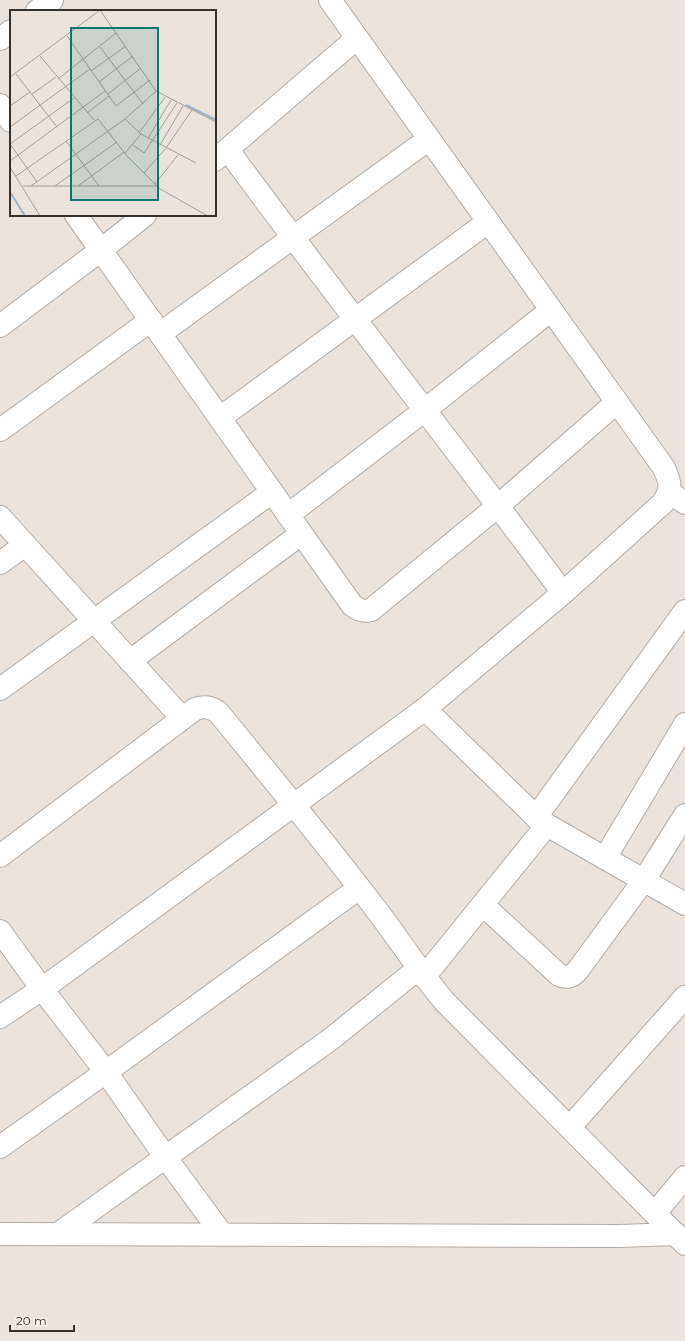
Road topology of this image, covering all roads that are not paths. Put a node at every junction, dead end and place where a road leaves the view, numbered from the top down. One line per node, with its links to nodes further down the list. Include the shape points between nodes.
1 (52, 0): 3 (street)
2 (330, 0): 5 (street)
3 (38, 10)
4 (10, 32): 6 (street)
5 (357, 38): 9 (street); 10 (street)
6 (0, 39)
7 (0, 105): 8 (street)
8 (10, 120)
9 (429, 139): 13 (street); 14 (street)
10 (221, 155): 14 (street)
11 (77, 216): 15 (street)
12 (145, 216): 15 (street)
13 (488, 222): 16 (street); 17 (street)
14 (293, 238): 17 (street); 19 (street)
15 (101, 250): 18 (street); 19 (street)
16 (551, 310): 20 (street); 21 (street)
17 (355, 319): 21 (street); 22 (street)
18 (0, 326)
19 (156, 327): 22 (street); 23 (street)
20 (617, 402): 25 (street, via 664,468); 26 (street)
21 (425, 410): 26 (street); 27 (street)
22 (220, 418): 24 (street)
23 (0, 430)
24 (272, 492): 27 (street); 34 (street)
25 (677, 497): 32 (street, via 663,503)
26 (498, 506): 29 (street, via 371,610 365,612 352,605); 32 (street)
27 (288, 516): 29 (street)
28 (0, 517): 30 (street)
29 (301, 534): 35 (street)
30 (25, 545): 31 (street); 34 (street)
31 (0, 563)
32 (562, 593): 37 (street)
33 (685, 611): 42 (street)
34 (94, 621): 35 (street); 36 (street)
35 (130, 661): 38 (street)
36 (0, 689)
37 (425, 709): 40 (street); 42 (street)
38 (182, 718): 40 (street, via 204,706 218,712); 43 (street)
39 (685, 724): 44 (street)
40 (294, 805): 46 (street); 51 (street)
41 (685, 815): 45 (street)
42 (542, 821): 44 (street); 48 (street)
43 (0, 856)
44 (605, 858): 45 (street)
45 (644, 880): 47 (street); 48 (street, via 578,970 569,976 559,976)
46 (359, 888): 50 (street); 54 (street)
47 (685, 904)
48 (483, 905): 50 (street)
49 (0, 931): 51 (street)
50 (421, 972): 55 (street, via 444,1001); 57 (street)
51 (42, 989): 53 (street); 54 (street)
52 (685, 997): 55 (street)
53 (0, 1017)
54 (106, 1072): 56 (street); 57 (street)
55 (570, 1127): 59 (street)
56 (0, 1147)
57 (166, 1158): 61 (street); 62 (street)
58 (685, 1177): 59 (street)
59 (655, 1214): 63 (street)
60 (0, 1234): 61 (street)
61 (58, 1234): 62 (street)
62 (222, 1234): 63 (street, via 619,1236)
63 (681, 1239)

